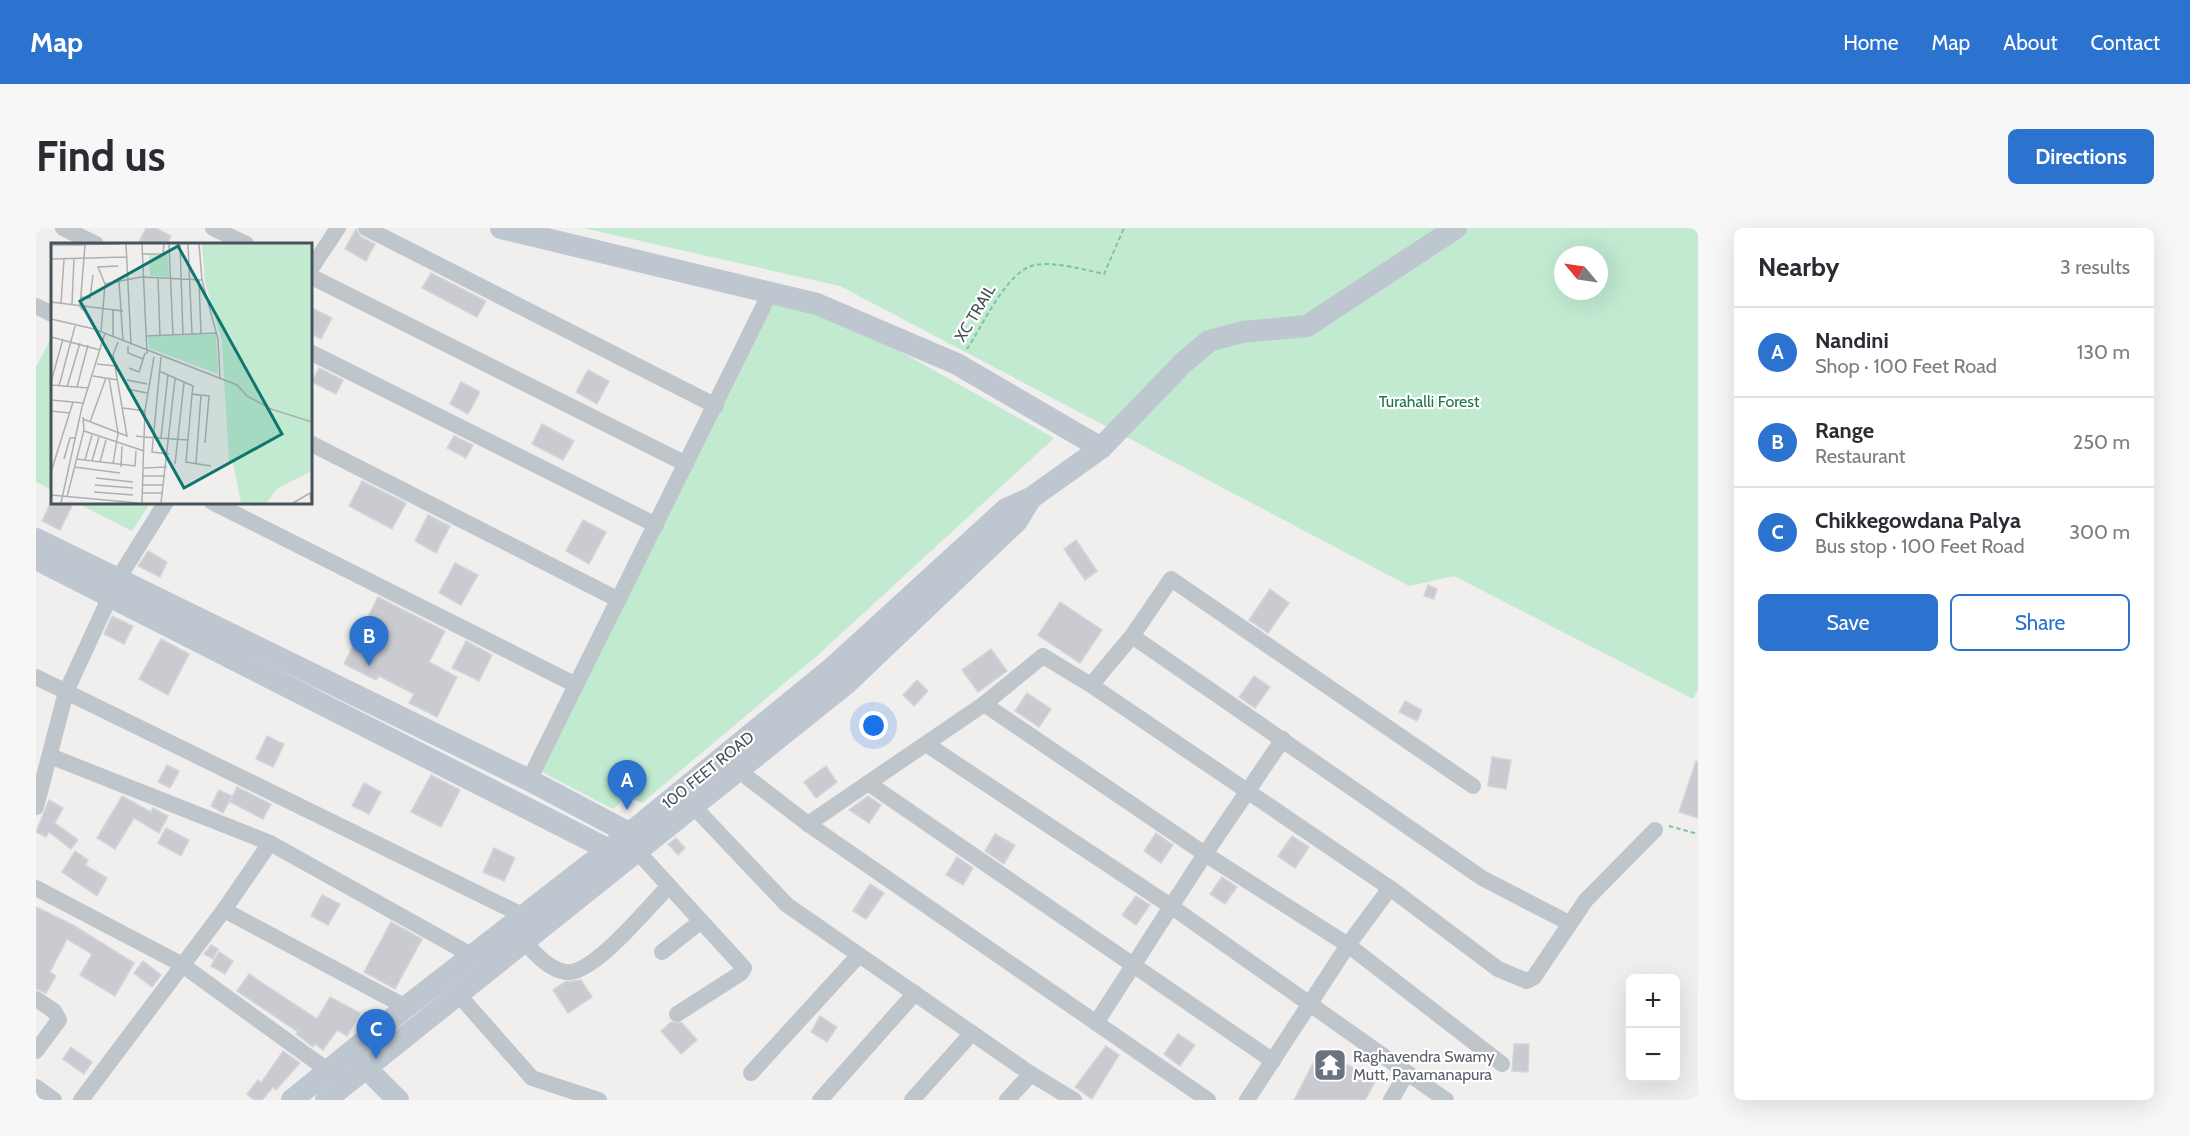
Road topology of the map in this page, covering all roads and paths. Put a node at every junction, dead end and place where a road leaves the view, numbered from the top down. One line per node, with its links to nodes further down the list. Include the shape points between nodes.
1 (63, 228): 8 (street)
2 (213, 228): 9 (street)
3 (338, 228): 10 (street)
4 (366, 228): 17 (street)
5 (501, 228): 12 (main road)
6 (1124, 228): 16 (path, XC TRAIL, via 1104,274 1034,264 1008,282)
7 (1456, 228): 19 (main road, 100 FEET ROAD, via 1307,326 1242,332 1209,341)
8 (94, 243)
9 (244, 243)
10 (312, 267)
11 (312, 277): 20 (street)
12 (770, 292): 16 (main road, via 817,304); 17 (street)
13 (36, 306): 14 (street)
14 (51, 314)
15 (312, 353): 23 (street)
16 (957, 364): 19 (main road)
17 (716, 406): 20 (street)
18 (312, 444): 27 (street)
19 (1101, 448): 39 (main road, 100 FEET ROAD, via 1031,498 1017,521 846,684)
20 (686, 464): 23 (street)
21 (165, 504): 26 (street)
22 (216, 504): 30 (street)
23 (656, 525): 27 (street)
24 (36, 539): 26 (main road)
25 (36, 559): 26 (main road)
26 (113, 587): 32 (street); 33 (main road); 35 (main road)
27 (619, 600): 30 (street)
28 (1132, 636): 31 (street); 36 (street); 42 (street, via 1172,579)
29 (36, 677): 32 (street)
30 (576, 685): 40 (street)
31 (1091, 685): 34 (street, via 1042,656); 43 (street)
32 (66, 692): 38 (street); 57 (street)
33 (370, 702): 35 (main road); 40 (main road)
34 (984, 704): 37 (street); 51 (street)
35 (359, 723): 50 (main road)
36 (1283, 739): 43 (street); 59 (street, via 1482,878)
37 (926, 744): 41 (street); 55 (street)
38 (50, 756): 44 (street); 49 (street)
39 (731, 765): 45 (main road, 100 FEET ROAD); 46 (street); 50 (main road, 100 FEET ROAD)
40 (529, 780): 50 (main road)
41 (868, 783): 46 (street); 66 (street)
42 (1473, 786)
43 (1247, 794): 51 (street); 54 (street)
44 (36, 807)
45 (694, 808): 50 (main road, 100 FEET ROAD); 63 (street, via 787,905)
46 (808, 824): 73 (street)
47 (1655, 830): 48 (path, via 1670,826); 59 (street, via 1586,900)
48 (1698, 834)
49 (270, 843): 56 (street); 64 (street)
50 (631, 847): 52 (street); 57 (main road, 100 FEET ROAD); 60 (main road, 100 FEET ROAD)
51 (1205, 854): 55 (street); 61 (street)
52 (668, 887): 58 (street); 60 (street, via 596,959 573,972 554,969)
53 (36, 888): 65 (street)
54 (1390, 888): 59 (street, via 1498,969 1527,981); 61 (street)
55 (1172, 907): 66 (street); 70 (street)
56 (224, 910): 65 (street); 71 (street)
57 (524, 916): 64 (main road, 100 FEET ROAD)
58 (700, 922): 62 (street); 72 (street, via 744,970)
59 (1569, 923)
60 (524, 942): 68 (main road, 100 FEET ROAD)
61 (1348, 945): 70 (street); 78 (street)
62 (662, 952)
63 (859, 955): 67 (street); 79 (street)
64 (473, 956): 71 (main road, 100 FEET ROAD)
65 (180, 964): 82 (street); 85 (street)
66 (1134, 965): 73 (street); 77 (street)
67 (915, 993): 74 (street); 90 (street)
68 (458, 994): 76 (main road, 100 FEET ROAD); 89 (street, via 532,1078)
69 (36, 999): 75 (street, via 54,1011 59,1020)
70 (1310, 1004): 77 (street); 80 (street)
71 (405, 1006): 76 (main road, 100 FEET ROAD)
72 (677, 1014)
73 (1096, 1023): 94 (street)
74 (972, 1033): 81 (street); 91 (street)
75 (36, 1051)
76 (358, 1061): 82 (main road, 100 FEET ROAD); 88 (main road)
77 (1273, 1061): 95 (street)
78 (1502, 1064)
79 (751, 1073)
80 (1407, 1073): 96 (street); 97 (street)
81 (1031, 1074): 92 (street); 93 (street)
82 (338, 1077): 86 (main road, 100 FEET ROAD); 87 (main road, 100 FEET ROAD)
83 (36, 1087): 84 (street)
84 (54, 1100)
85 (81, 1100)
86 (292, 1100)
87 (326, 1100)
88 (398, 1100)
89 (599, 1100)
90 (820, 1100)
91 (912, 1100)
92 (1007, 1100)
93 (1074, 1100)
94 (1208, 1100)
95 (1247, 1100)
96 (1391, 1100)
97 (1446, 1100)

